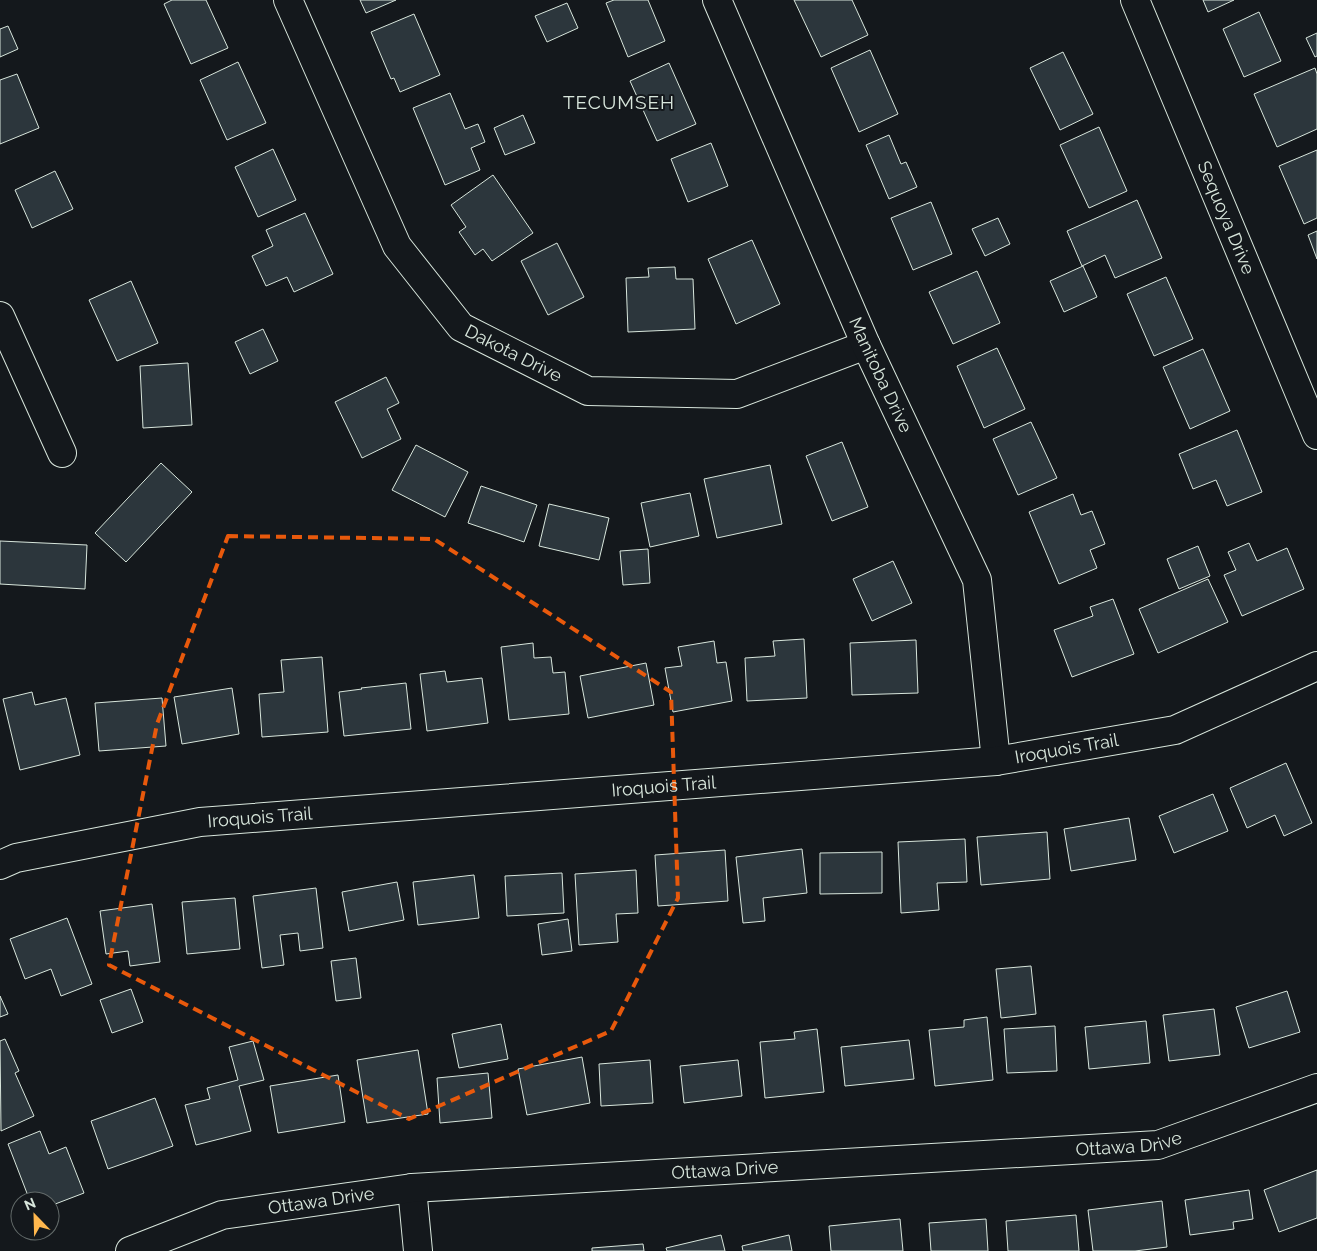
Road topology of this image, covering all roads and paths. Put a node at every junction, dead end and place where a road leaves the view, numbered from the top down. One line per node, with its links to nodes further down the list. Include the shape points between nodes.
1 (288, 0): 5 (street, Dakota Drive, via 397,246 461,327 588,390 737,394)
2 (716, 0): 5 (street, Manitoba Drive)
3 (1135, 0): 6 (street, Sequoya Drive)
4 (0, 316): 7 (street)
5 (866, 345): 9 (street, Manitoba Drive, via 977,580)
6 (1317, 435)
7 (62, 453)
8 (1317, 666): 9 (street, Iroquois Trail, via 1175,730)
9 (996, 761): 10 (street, Iroquois Trail, via 200,822 16,858)
10 (0, 865)
11 (1317, 1088): 12 (street, Ottawa Drive, via 1158,1145)
12 (412, 1188): 13 (street, Ottawa Drive, via 222,1215); 14 (street)
13 (130, 1251)
14 (418, 1251)

